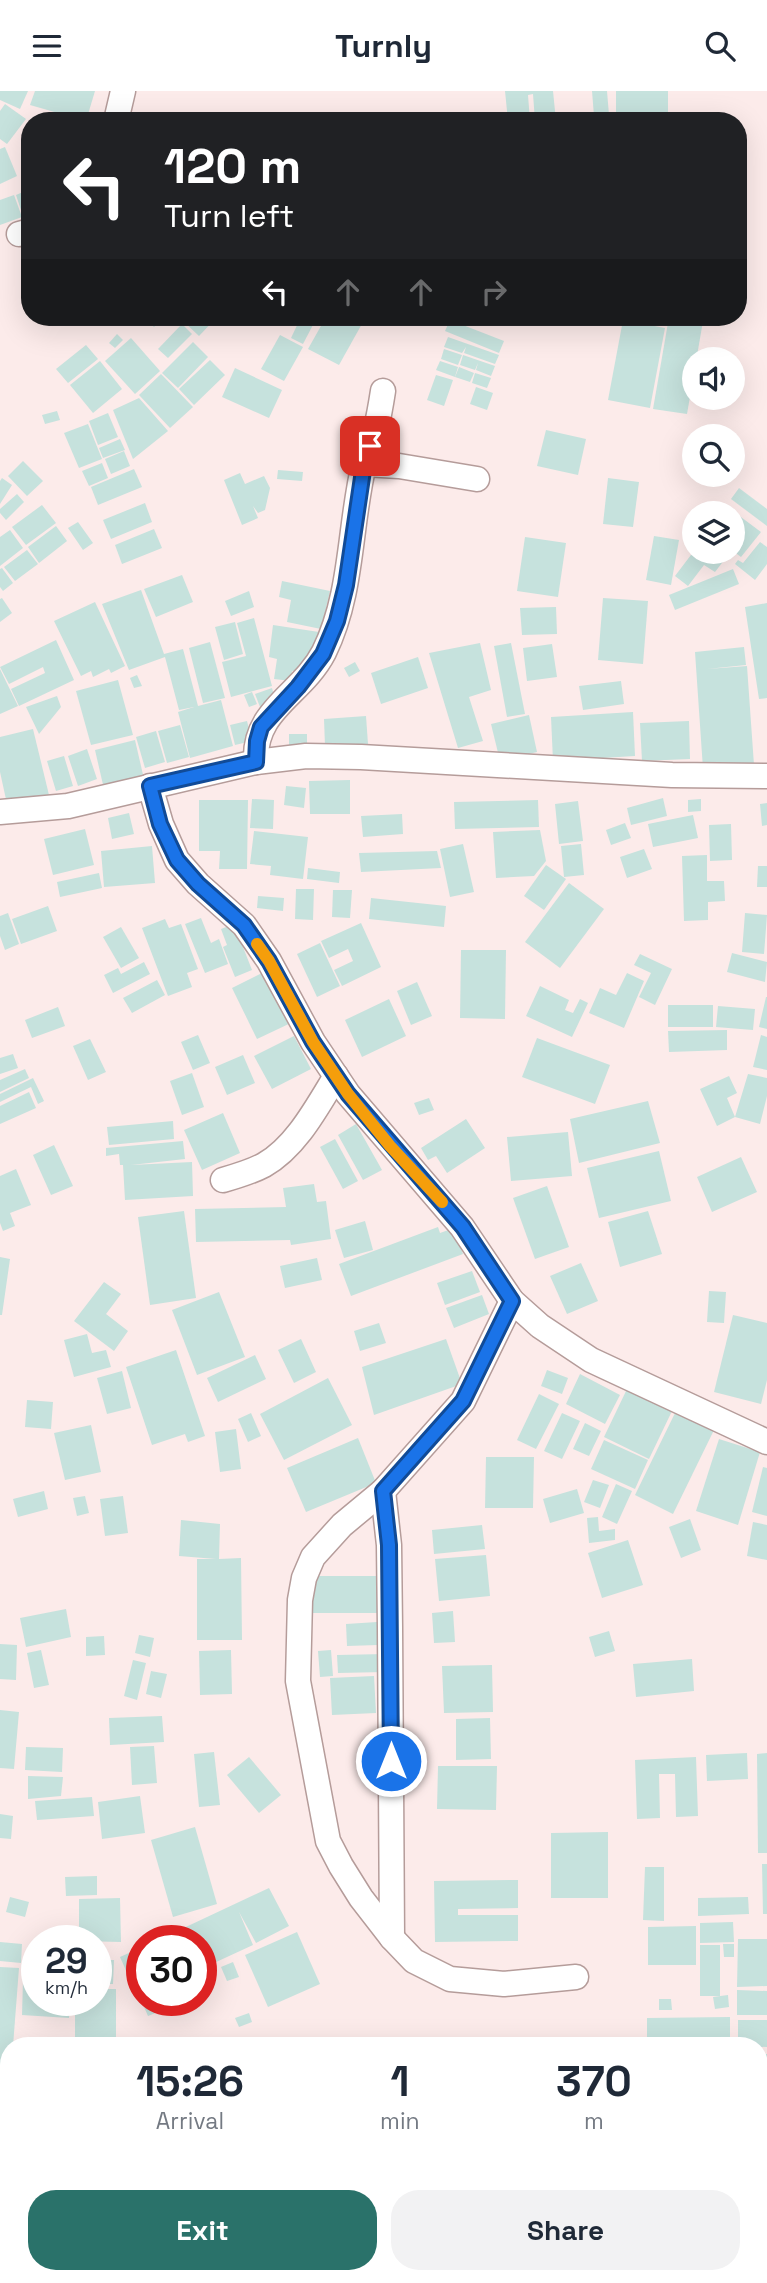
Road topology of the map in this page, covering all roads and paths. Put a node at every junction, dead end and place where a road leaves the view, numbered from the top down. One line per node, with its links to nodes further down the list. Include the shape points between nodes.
1 (123, 91): 2 (street)
2 (118, 112)
3 (383, 391): 4 (street)
4 (364, 464): 5 (street); 6 (street, via 337,621 323,654 261,727)
5 (477, 478)
6 (256, 762): 7 (street, via 361,757); 8 (street)
7 (767, 776)
8 (150, 786): 9 (street, via 68,806); 10 (street, via 160,824 177,860 244,925)
9 (0, 812)
10 (335, 1076): 11 (street, via 283,1150 266,1164); 12 (street, via 463,1227)
11 (223, 1180)
12 (512, 1301): 13 (street, via 591,1360); 14 (street, via 463,1401)
13 (767, 1442)
14 (383, 1491): 15 (street, via 389,1545); 15 (street, via 342,1525 313,1557 303,1578 298,1681 328,1841 361,1898)
15 (392, 1938): 16 (street, via 414,1961 450,1979 504,1984)
16 (576, 1977)

